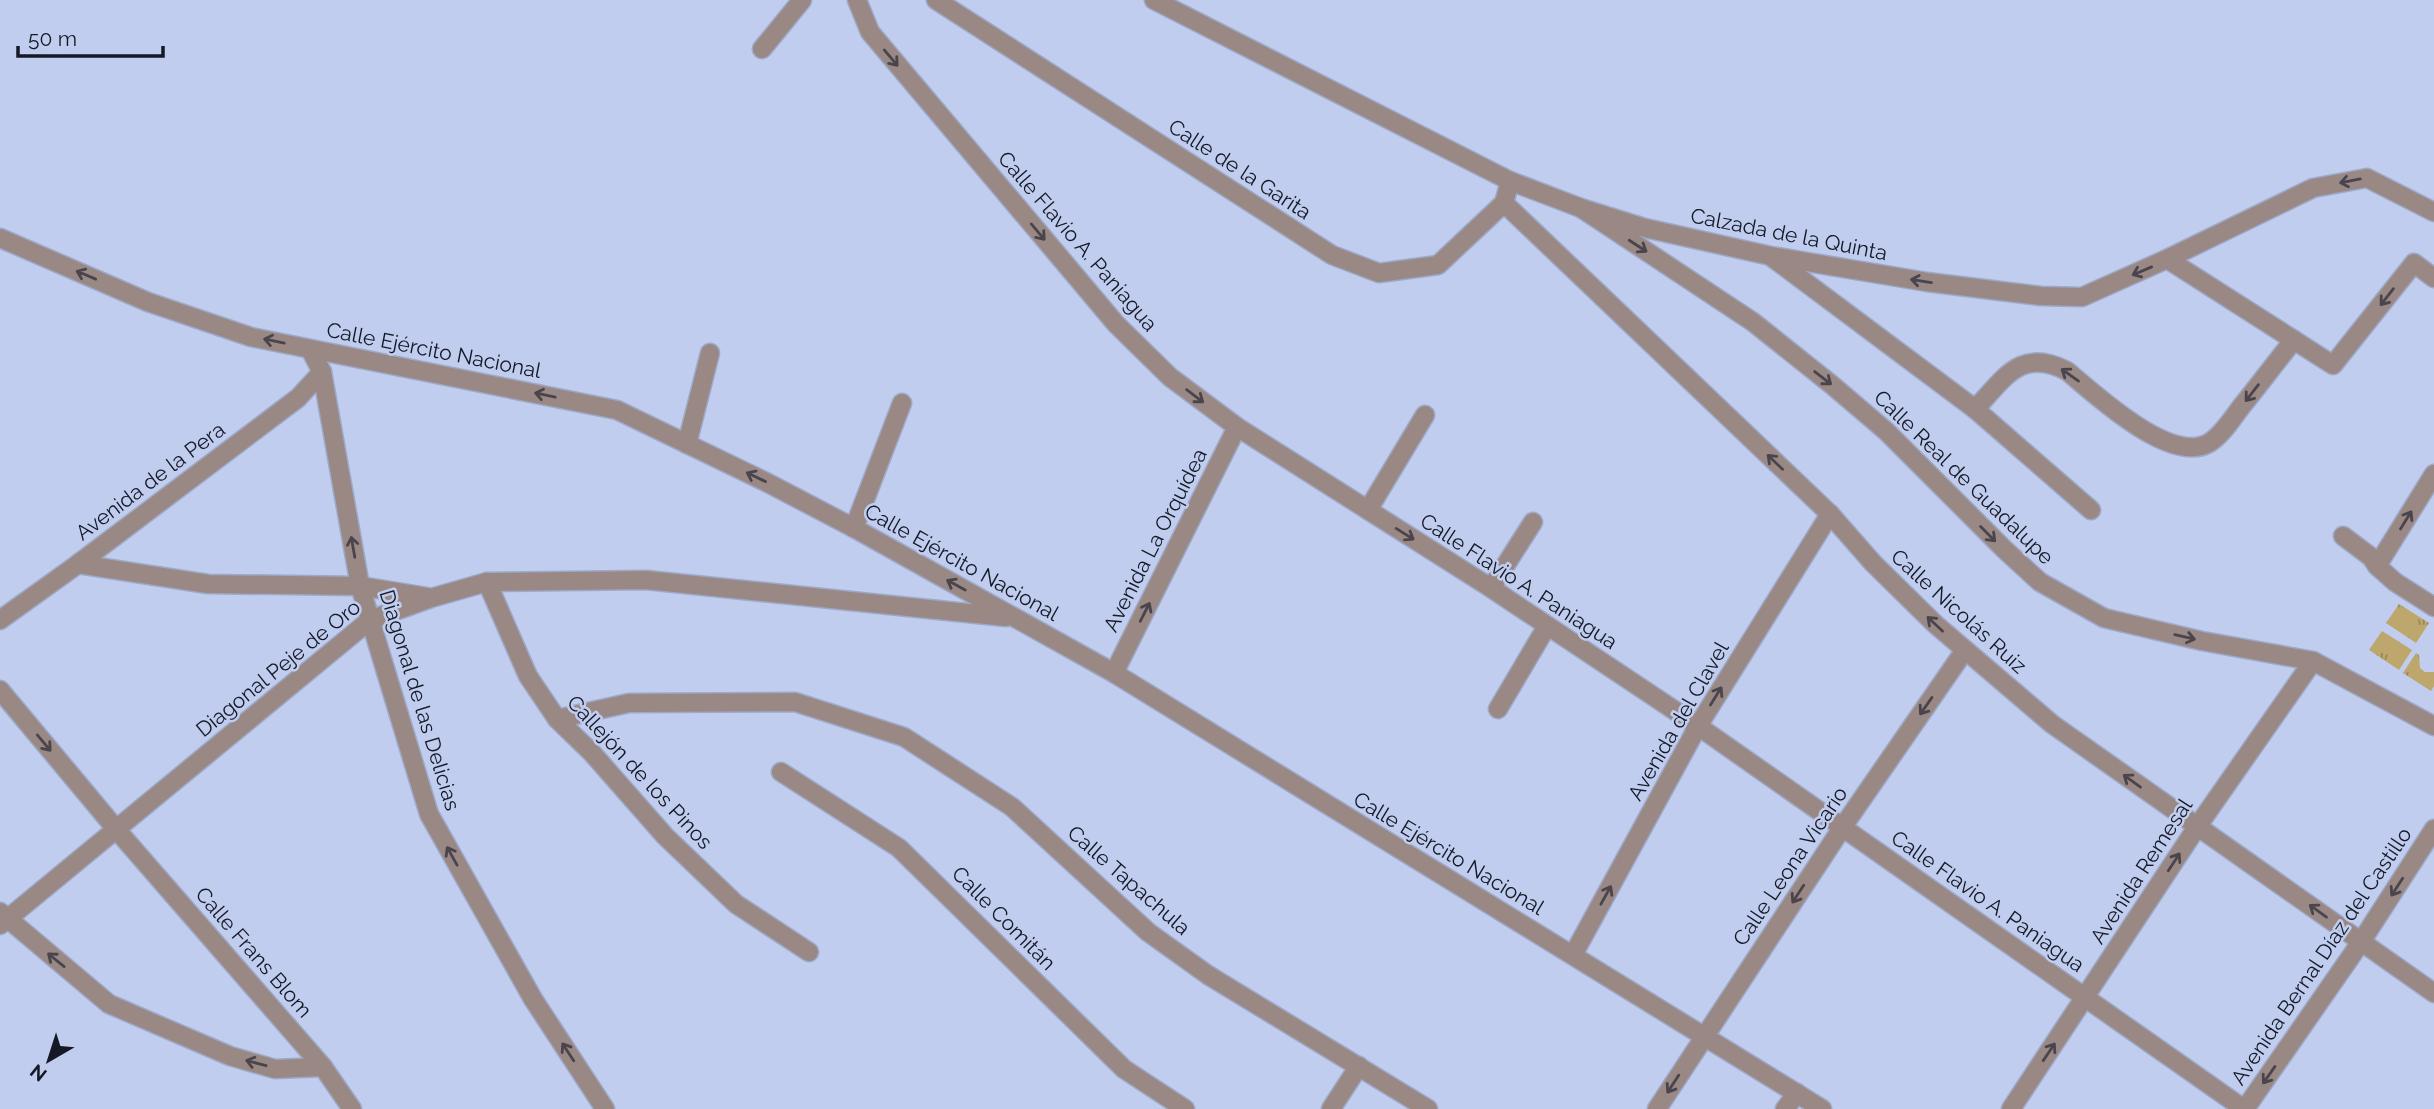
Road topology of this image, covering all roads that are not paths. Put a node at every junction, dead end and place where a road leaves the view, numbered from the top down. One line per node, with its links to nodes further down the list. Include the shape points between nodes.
1 (802, 0): 5 (street)
2 (857, 0): 21 (street, Calle Flavio A. Paniagua, one-way to 21, via 870,32 1116,324 1170,377)
3 (936, 0): 7 (street, Calle de la Garita, via 1332,255 1379,273 1438,265)
4 (1154, 0): 6 (street, Calzada de la Quinta)
5 (762, 49)
6 (1510, 181): 7 (street); 8 (street, Calzada de la Quinta)
7 (1504, 203): 26 (street, Calle Nicolás Ruiz, one-way to 7)
8 (1581, 208): 11 (street, Calzada de la Quinta); 42 (street, Calle Real de Guadalupe, one-way to 42, via 1753,322 1832,385 1886,431 2039,582 2104,618)
9 (2434, 212): 12 (street, Calzada de la Quinta, one-way to 12, via 2367,178 2313,188)
10 (0, 238): 15 (street, Calle Ejército Nacional, one-way to 10, via 251,337 148,302)
11 (1771, 257): 12 (street, Calzada de la Quinta, one-way to 11, via 2082,297 1927,282); 19 (street)
12 (2167, 259): 14 (street)
13 (2434, 278): 14 (street, one-way to 14, via 2414,263 2333,365)
14 (2294, 340): 19 (street, one-way to 19, via 2223,431 2207,444 2169,444 2151,436 2052,363 2023,364 2012,370)
15 (310, 349): 17 (street, Diagonal de las Delicias); 22 (street, Calle Ejército Nacional, one-way to 15, via 617,410)
16 (710, 353): 22 (street)
17 (322, 372): 30 (street, Avenida de la Pera, via 298,398); 33 (street, Diagonal de las Delicias, one-way to 17)
18 (902, 402): 28 (street)
19 (1975, 409): 25 (street)
20 (1425, 415): 24 (street)
21 (1237, 428): 24 (street, Calle Flavio A. Paniagua); 43 (street, Avenida La Orquídea, one-way to 21)
22 (687, 444): 28 (street, Calle Ejército Nacional, one-way to 22)
23 (2434, 474): 31 (street, one-way to 23)
24 (1368, 510): 34 (street, Calle Flavio A. Paniagua, one-way to 34)
25 (2091, 510)
26 (1830, 514): 41 (street, Calle Nicolás Ruiz, one-way to 26, via 1872,563); 47 (street, Avenida del Clavel, one-way to 26)
27 (1533, 522): 34 (street)
28 (853, 528): 37 (street, Calle Ejército Nacional, one-way to 28)
29 (2343, 536): 31 (street)
30 (78, 564): 33 (street, via 208,584); 38 (street, Avenida de la Pera)
31 (2377, 566): 36 (street)
32 (487, 582): 35 (street, Diagonal Peje de Oro); 37 (street, Diagonal Peje de Oro, via 646,580); 46 (street, Callejón de los Pinos, via 528,676)
33 (360, 586): 35 (street); 39 (street, Diagonal de las Delicias)
34 (1492, 588): 40 (street, Calle Flavio A. Paniagua)
35 (431, 597): 39 (street, Diagonal Peje de Oro)
36 (2434, 607)
37 (1016, 618): 43 (street, Calle Ejército Nacional)
38 (0, 620)
39 (370, 620): 52 (street, Diagonal Peje de Oro); 65 (street, Diagonal de las Delicias, one-way to 39, via 533,999 429,814)
40 (1547, 626): 45 (street); 47 (street, Calle Flavio A. Paniagua)
41 (1965, 650): 50 (street, Calle Nicolás Ruiz, one-way to 41, via 2052,724); 51 (street, Calle Leona Vicario, one-way to 51)
42 (2313, 661): 48 (street, Calle Real de Guadalupe); 50 (street, Avenida Remesal)
43 (1114, 673): 57 (street, Calle Ejército Nacional)
44 (0, 690): 52 (street, Calle Frans Blom, one-way to 52)
45 (1498, 709)
46 (557, 719): 56 (street, Callejón de los Pinos, via 665,836 736,904); 61 (street, Calle Tapachula, via 629,703 795,702 904,737 1012,807 1148,932 1208,975)
47 (1698, 726): 51 (street, Calle Flavio A. Paniagua); 57 (street, Avenida del Clavel, one-way to 47)
48 (2434, 726)
49 (781, 772): 66 (street, Calle Comitán, via 900,848 1124,1069)
50 (2197, 827): 55 (street, Calle Nicolás Ruiz, one-way to 50); 59 (street, Avenida Remesal, one-way to 50)
51 (1842, 828): 59 (street, Calle Flavio A. Paniagua); 60 (street, Calle Leona Vicario, one-way to 60)
52 (116, 829): 54 (street, Diagonal Peje de Oro); 62 (street, Calle Frans Blom)
53 (2434, 829): 55 (street, Avenida Bernal Díaz del Castillo, one-way to 55)
54 (2, 919): 62 (street, one-way to 54, via 275,1069 230,1056 109,1004)
55 (2361, 942): 58 (street, Calle Nicolás Ruiz); 73 (street, Avenida Bernal Díaz del Castillo, one-way to 73)
56 (809, 952)
57 (1573, 955): 60 (street, Calle Ejército Nacional)
58 (2434, 993)
59 (2086, 997): 72 (street, Avenida Remesal, one-way to 59); 73 (street, Calle Flavio A. Paniagua)
60 (1705, 1036): 63 (street, Calle Ejército Nacional); 69 (street, Calle Leona Vicario, one-way to 69)
61 (1359, 1066): 67 (street); 68 (street, Calle Tapachula)
62 (323, 1067): 64 (street, Calle Frans Blom)
63 (1797, 1093): 70 (street); 71 (street, Calle Ejército Nacional)
64 (352, 1109)
65 (605, 1109)
66 (1185, 1109)
67 (1331, 1109)
68 (1428, 1109)
69 (1657, 1109)
70 (1785, 1109)
71 (1822, 1109)
72 (2011, 1109)
73 (2245, 1109)

